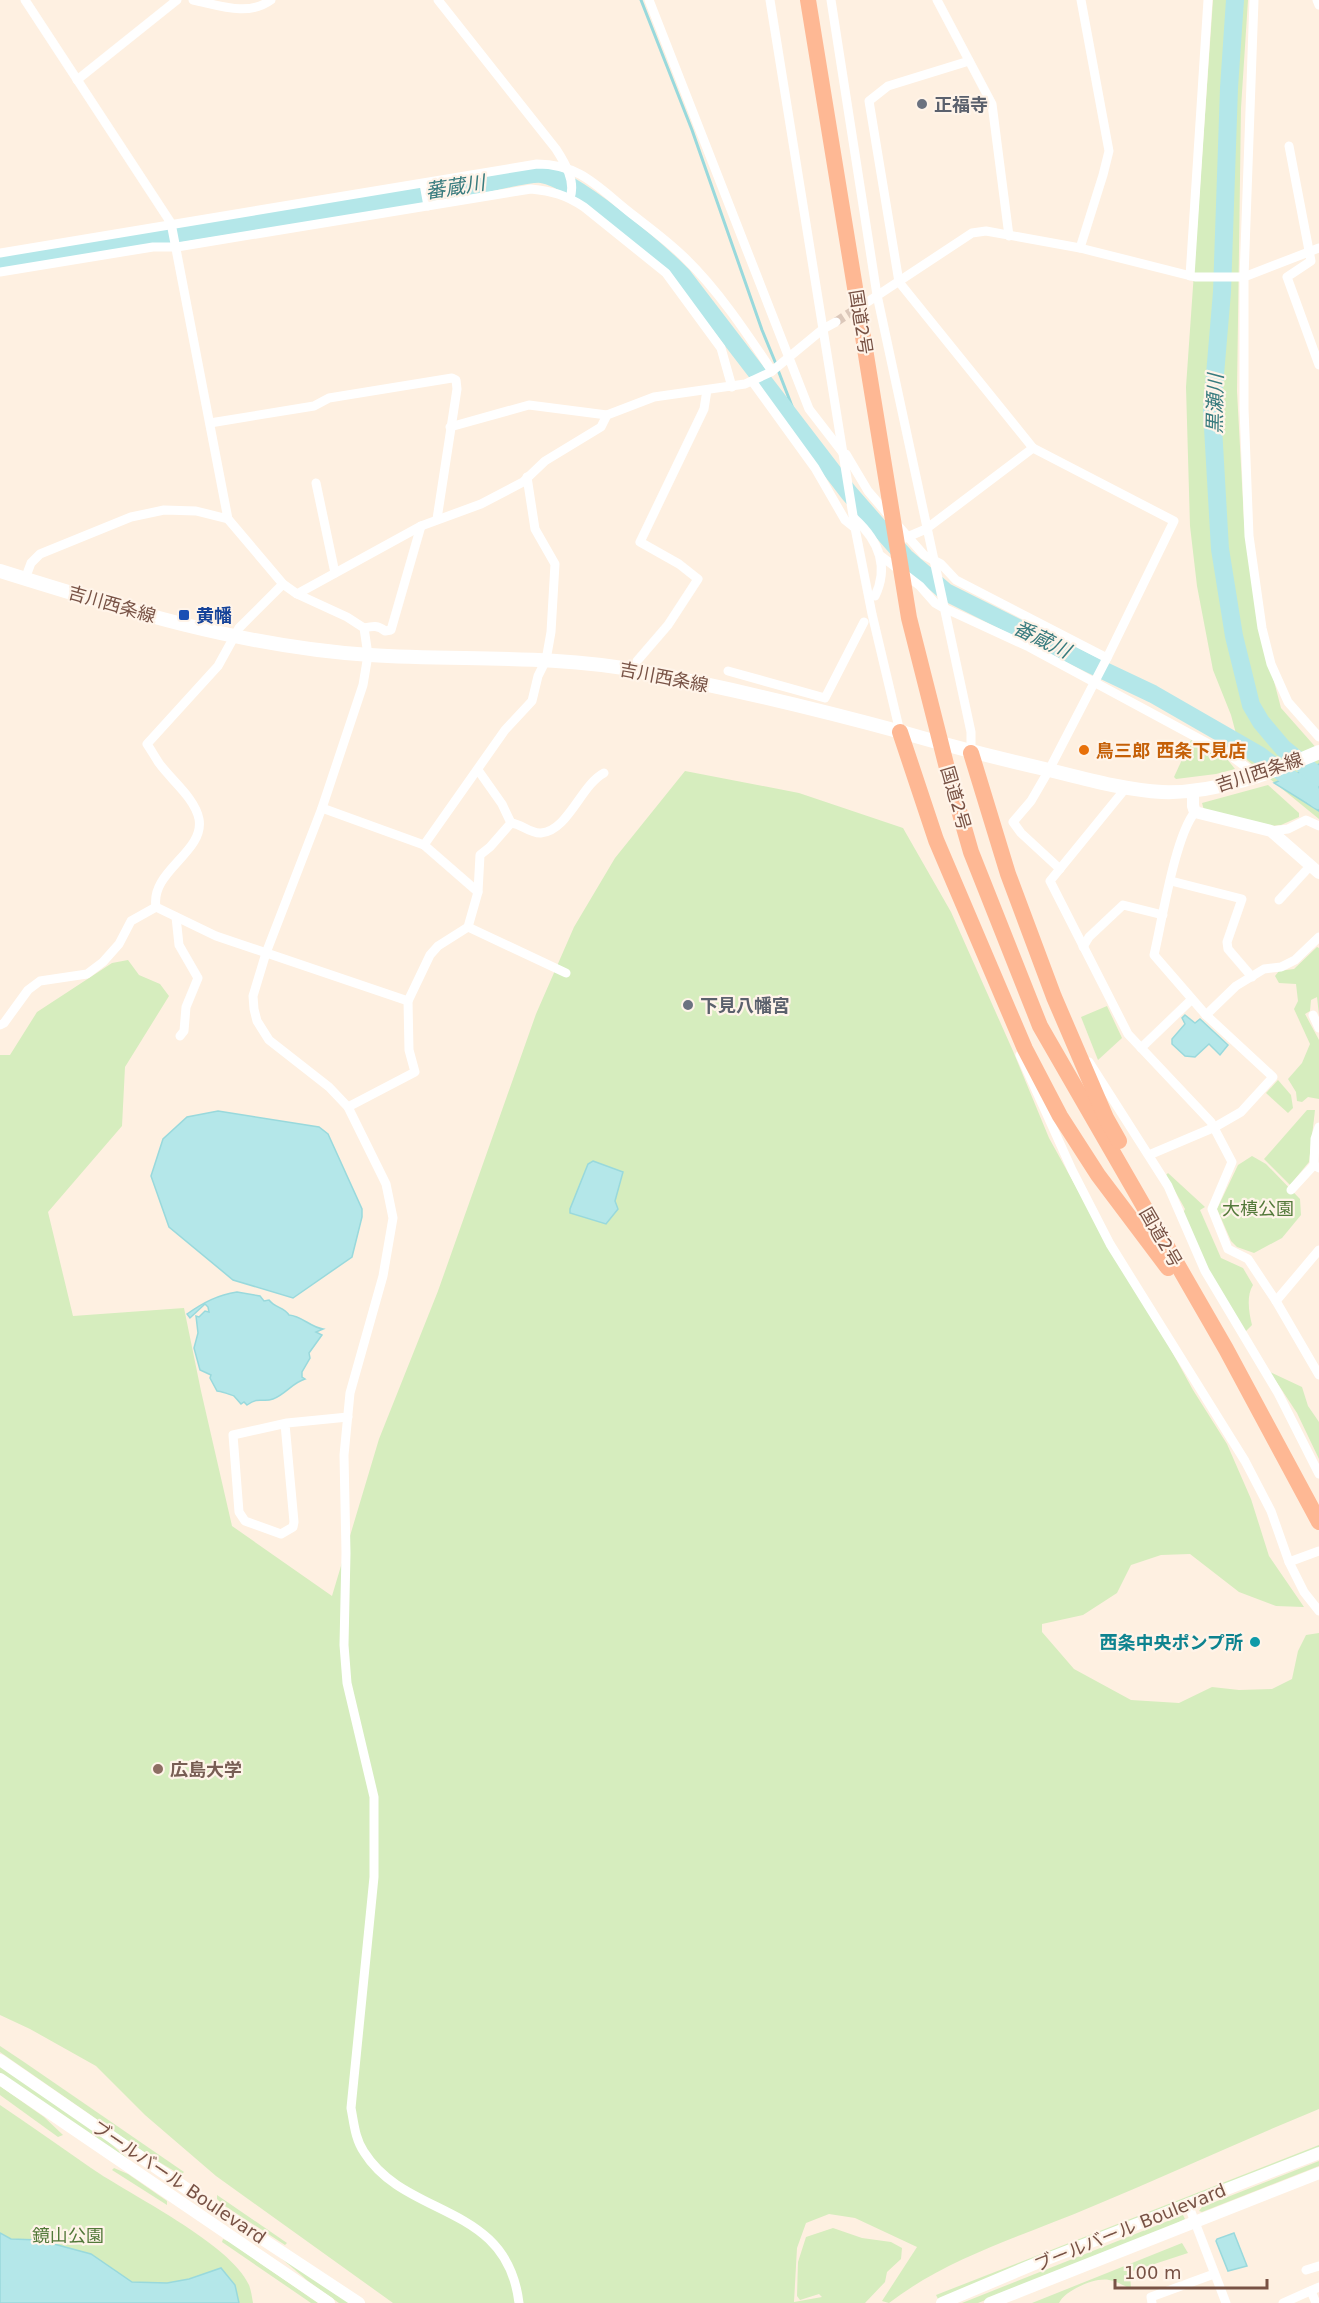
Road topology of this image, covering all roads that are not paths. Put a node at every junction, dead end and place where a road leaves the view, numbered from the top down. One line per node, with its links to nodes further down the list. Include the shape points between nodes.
1 (25, 0): 17 (street)
2 (177, 0): 17 (street)
3 (193, 0): 4 (street, via 246,10)
4 (271, 0)
5 (438, 0): 19 (street)
6 (649, 0): 37 (street)
7 (770, 0): 36 (street)
8 (808, 0): 123 (highway, 国道2号, via 909,618 971,852 1040,1026)
9 (831, 0): 33 (street)
10 (937, 0): 16 (street)
11 (1081, 0): 26 (street, via 1108,151)
12 (1208, 0): 30 (street)
13 (1254, 0): 31 (street)
14 (1317, 0): 15 (street)
15 (1319, 5)
16 (969, 61): 24 (street, via 992,104); 32 (street, via 888,87 869,101)
17 (77, 80): 23 (street)
18 (1289, 146): 27 (street)
19 (568, 168): 20 (street, via 537,165); 21 (street); 39 (street, via 590,180 685,258 739,322)
20 (424, 184): 22 (street); 23 (street)
21 (571, 196): 22 (street, via 531,189); 41 (street, via 666,273 721,348)
22 (428, 204): 25 (street)
23 (171, 224): 25 (street); 28 (street)
24 (1009, 236): 26 (street); 32 (street, via 986,231 972,233)
25 (176, 246): 29 (street); 44 (street)
26 (1080, 248): 30 (street)
27 (1315, 250): 31 (street); 38 (street, via 1311,261 1287,277)
28 (0, 253)
29 (0, 272)
30 (1192, 276): 31 (street)
31 (1242, 277): 76 (street, via 1249,536 1262,628 1271,664 1288,702)
32 (899, 282): 33 (street); 46 (street)
33 (877, 295): 34 (street); 54 (street)
34 (866, 303)
35 (836, 322): 36 (street)
36 (823, 329): 37 (street); 47 (street)
37 (789, 356): 39 (street); 47 (street, via 809,409)
38 (1319, 365)
39 (772, 370): 40 (street)
40 (754, 381): 41 (street); 52 (street, via 815,468 845,520)
41 (732, 387): 42 (street)
42 (706, 390): 43 (street, via 654,397); 71 (street, via 704,409 640,542 698,579 669,625 637,661)
43 (607, 415): 45 (street, via 535,404); 48 (street, via 601,427 545,461)
44 (210, 423): 45 (street, via 452,378 457,388); 50 (street)
45 (450, 427): 51 (street)
46 (1032, 448): 54 (street); 69 (street, via 1174,521)
47 (844, 452): 52 (street); 55 (street, via 868,491)
48 (527, 477): 51 (street, via 482,504); 70 (street, via 535,529 555,564)
49 (316, 483): 59 (street)
50 (228, 519): 60 (street, via 196,511 164,510 131,517 40,554 31,563); 61 (street)
51 (437, 519): 53 (street)
52 (854, 523): 56 (street, via 871,536); 75 (street)
53 (421, 526): 59 (street); 66 (street, via 391,630)
54 (926, 530): 55 (street); 57 (street)
55 (907, 536): 56 (street); 57 (street)
56 (883, 558): 63 (street); 64 (street)
57 (933, 560): 64 (street); 69 (street, via 956,580)
58 (0, 571): 60 (main road, 吉川西条線)
59 (334, 573): 62 (street)
60 (25, 579): 67 (main road, 吉川西条線)
61 (283, 584): 62 (street); 67 (street)
62 (297, 594): 66 (street)
63 (875, 596)
64 (942, 607): 73 (street); 77 (street, via 971,732)
65 (864, 622): 74 (street, via 825,698)
66 (364, 628): 68 (street)
67 (233, 636): 68 (main road, 吉川西条線); 96 (street, via 218,666 147,744 191,802 199,820 197,834 154,896)
68 (368, 655): 70 (main road, 吉川西条線); 85 (street, via 363,685)
69 (1107, 658): 73 (street)
70 (546, 660): 71 (main road, 吉川西条線); 79 (street, via 532,701 505,730)
71 (636, 670): 74 (main road, 吉川西条線)
72 (728, 671): 74 (street)
73 (1094, 682): 80 (street); 82 (street, via 1231,756)
74 (788, 695): 75 (main road, 吉川西条線)
75 (900, 732): 77 (main road, 吉川西条線); 114 (highway, via 936,840)
76 (1319, 737)
77 (971, 753): 80 (main road, 吉川西条線); 105 (highway, via 1008,874)
78 (1317, 753): 82 (main road, 吉川西条線)
79 (478, 770): 87 (street); 90 (street)
80 (1049, 770): 83 (main road, 吉川西条線); 91 (street, via 1013,822)
81 (604, 773): 87 (street, via 548,832)
82 (1258, 775): 84 (main road, 吉川西条線)
83 (1125, 789): 84 (main road, 吉川西条線); 91 (street)
84 (1193, 791): 86 (street)
85 (322, 808): 90 (street); 102 (street)
86 (1195, 812): 89 (street); 93 (street)
87 (511, 824): 94 (street, via 480,855)
88 (1319, 826): 89 (street, via 1306,820 1288,829)
89 (1271, 831): 92 (street)
90 (424, 845): 94 (street)
91 (1060, 869): 101 (street, via 1050,881)
92 (1315, 869): 95 (street)
93 (1171, 881): 97 (street); 104 (street, via 1242,900 1227,942 1228,949)
94 (478, 892): 99 (street)
95 (1279, 900)
96 (156, 907): 98 (street); 110 (street, via 132,921 103,962 87,974 40,981)
97 (1163, 915): 101 (street, via 1123,905 1089,936); 106 (street, via 1154,955)
98 (176, 917): 102 (street); 112 (street, via 179,945 198,978)
99 (468, 927): 103 (street); 107 (street, via 430,955)
100 (1319, 938): 104 (street, via 1296,960 1264,969)
101 (1083, 947): 113 (street, via 1128,1034)
102 (266, 953): 107 (street); 115 (street, via 253,996 263,1031 277,1048 329,1087)
103 (566, 973)
104 (1252, 977): 108 (street, via 1236,986)
105 (1054, 997): 118 (street, via 1081,1050); 123 (highway, via 1106,1119)
106 (1191, 1000): 108 (street); 113 (street)
107 (408, 1001): 115 (street, via 409,1050 415,1072)
108 (1206, 1015): 116 (street, via 1273,1077 1241,1112)
109 (1313, 1015): 111 (street)
110 (0, 1025)
111 (1319, 1028)
112 (180, 1036)
113 (1141, 1048): 116 (street)
114 (1025, 1049): 123 (highway, via 1060,1116 1098,1174); 130 (street, via 1020,1055 1110,1244 1245,1461)
115 (348, 1107): 125 (street, via 386,1184 393,1218 383,1276 350,1393)
116 (1215, 1127): 118 (street); 122 (street, via 1233,1162 1212,1209 1228,1249 1248,1258)
117 (1319, 1127): 119 (street, via 1315,1139)
118 (1149, 1155): 127 (street, via 1168,1186 1205,1271 1278,1393)
119 (1317, 1167): 120 (street)
120 (1291, 1190)
121 (1319, 1250): 122 (street)
122 (1276, 1301): 124 (street)
123 (1226, 1350): 128 (highway, 国道2号)
124 (1319, 1375)
125 (348, 1417): 126 (street); 144 (street, via 344,1455 344,1645 347,1683 374,1797 374,1877 351,2108 355,2130 364,2153 377,2169 488,2238 510,2270)
126 (285, 1424): 126 (street, via 233,1435 238,1512 245,1521 281,1534 294,1522)
127 (1319, 1474)
128 (1319, 1523)
129 (1319, 1551): 130 (street)
130 (1292, 1561): 131 (street, via 1304,1592)
131 (1319, 1611)
132 (0, 2060): 143 (street, ブールバール Boulevard)
133 (0, 2079): 142 (street)
134 (1319, 2153): 136 (street, ブールバール Boulevard)
135 (1319, 2173): 137 (street)
136 (1188, 2204): 137 (street); 145 (street, ブールバール Boulevard)
137 (1194, 2222): 140 (street); 146 (street)
138 (1319, 2266): 139 (street)
139 (1306, 2270)
140 (1214, 2274): 147 (street, via 1151,2297); 148 (street)
141 (1315, 2289): 149 (street); 150 (street)
142 (329, 2303)
143 (359, 2303)
144 (519, 2303)
145 (942, 2303)
146 (990, 2303)
147 (1152, 2303)
148 (1226, 2303)
149 (1283, 2303)
150 (1316, 2303)

